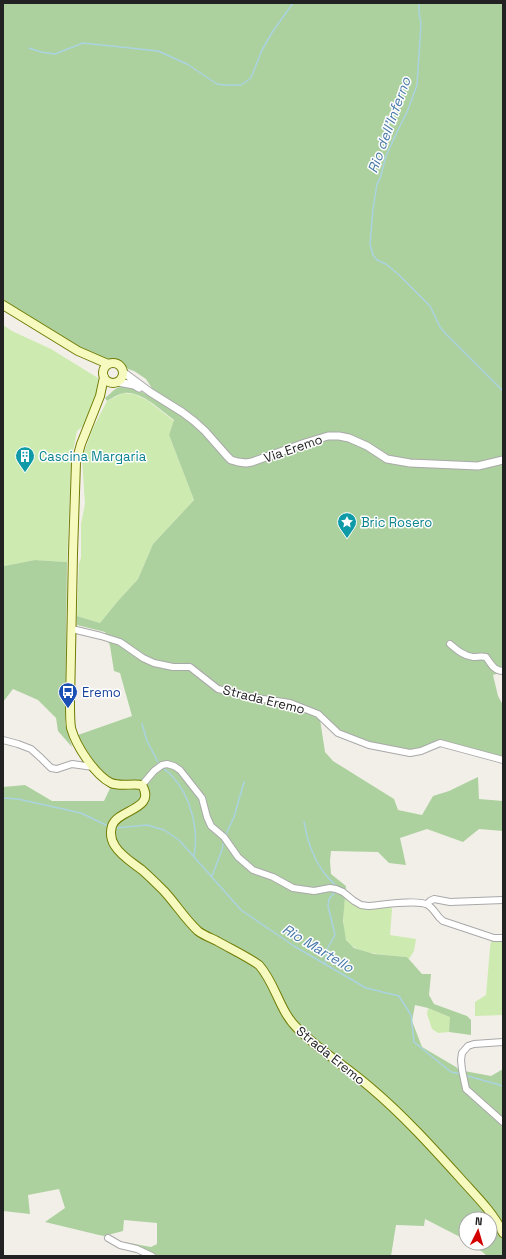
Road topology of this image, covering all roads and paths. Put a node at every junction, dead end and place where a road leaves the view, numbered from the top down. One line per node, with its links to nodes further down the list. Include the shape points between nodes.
1 (3, 305): 2 (main road)
2 (78, 351): 3 (main road); 5 (main road, via 100,369)
3 (108, 364): 4 (main road, via 118,364); 5 (main road)
4 (123, 372): 6 (main road); 7 (street, Via Eremo)
5 (103, 376): 6 (main road, via 107,382); 8 (main road)
6 (117, 383): 7 (street, Via Eremo, via 134,385); 8 (main road)
7 (150, 392): 9 (street, Via Eremo, via 194,421 227,456 238,462 252,462 328,436 349,438 387,459 410,463 478,466)
8 (98, 403): 10 (main road, via 77,457)
9 (503, 460)
10 (72, 629): 14 (street, Strada Eremo, via 120,642 154,663 190,667 218,689 290,703 318,714 338,734 369,745 410,753 440,743); 15 (main road, via 71,728 79,747)
11 (450, 644): 12 (street, via 466,656 486,657 491,666)
12 (503, 671)
13 (3, 740): 15 (street, via 31,749 50,768 57,769 72,764)
14 (503, 760)
15 (93, 767): 16 (main road, via 112,783)
16 (142, 786): 18 (street, via 162,765 167,764 180,770 202,798 211,826 224,837 238,857 253,870 293,888 314,891 336,889 361,905 368,906 417,902); 22 (main road, Strada Eremo, via 145,790 144,800 140,805 114,820 111,838 122,855 165,892 199,932 259,965 283,1010 297,1029 371,1088 425,1138 480,1201)
17 (503, 900): 18 (street, via 450,902 434,899)
18 (427, 904): 19 (street, via 442,921 494,938)
19 (503, 938)
20 (503, 1042): 21 (street, via 474,1044 462,1053 466,1089)
21 (503, 1122)
22 (503, 1233)
23 (108, 1238): 24 (street)
24 (152, 1256)

